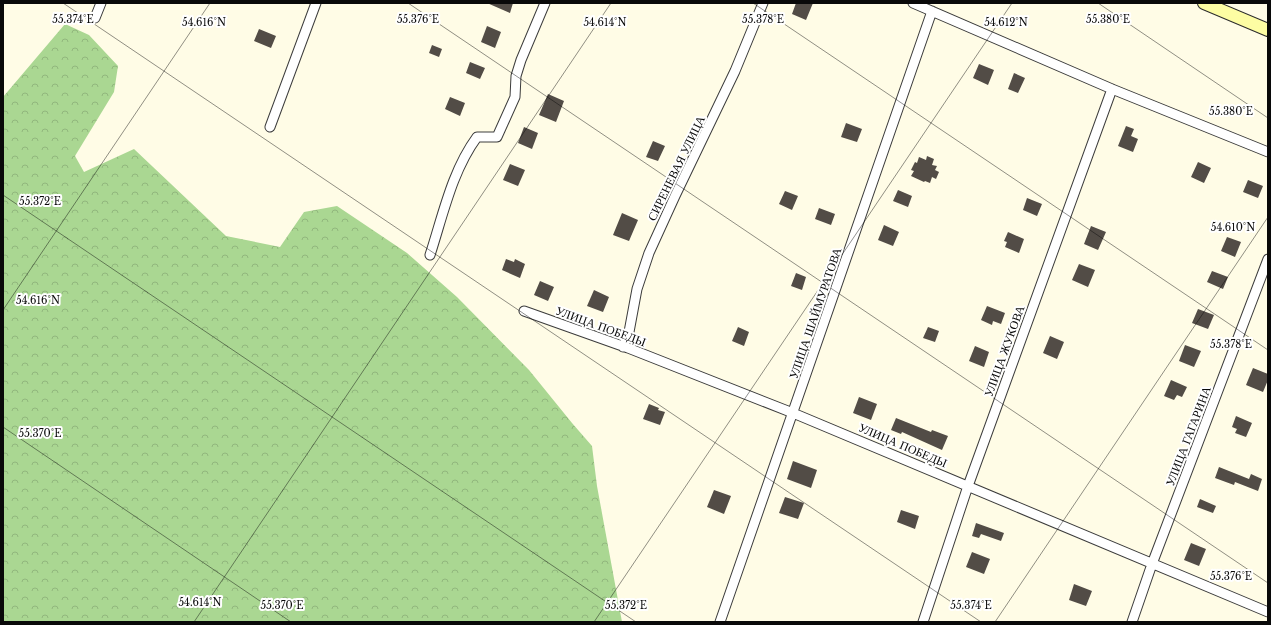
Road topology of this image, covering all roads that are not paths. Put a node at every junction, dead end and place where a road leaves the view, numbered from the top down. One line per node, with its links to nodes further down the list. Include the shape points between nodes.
1 (101, 3): 8 (street)
2 (316, 3): 11 (street)
3 (545, 3): 13 (street, via 521,60 516,76 515,96 497,137 476,137 467,150)
4 (763, 3): 16 (street, СИРЕНЕВАЯ УЛИЦА, via 735,71 649,253)
5 (913, 3): 7 (street)
6 (1204, 3): 9 (main road)
7 (932, 11): 10 (street); 17 (street, УЛИЦА ШАЙМУРАТОВА)
8 (95, 18)
9 (1268, 30)
10 (1112, 89): 12 (street); 18 (street, УЛИЦА ЖУКОВА)
11 (270, 127)
12 (1268, 152)
13 (430, 255)
14 (1268, 259): 19 (street, УЛИЦА ГАГАРИНА)
15 (524, 311): 16 (street, УЛИЦА ПОБЕДЫ)
16 (623, 347): 17 (street, УЛИЦА ПОБЕДЫ)
17 (793, 413): 18 (street, УЛИЦА ПОБЕДЫ); 21 (street, УЛИЦА ШАЙМУРАТОВА)
18 (968, 486): 19 (street, УЛИЦА ПОБЕДЫ); 22 (street, УЛИЦА ЖУКОВА)
19 (1152, 564): 20 (street, УЛИЦА ПОБЕДЫ); 23 (street, УЛИЦА ГАГАРИНА)
20 (1268, 612)
21 (720, 622)
22 (923, 622)
23 (1132, 622)

